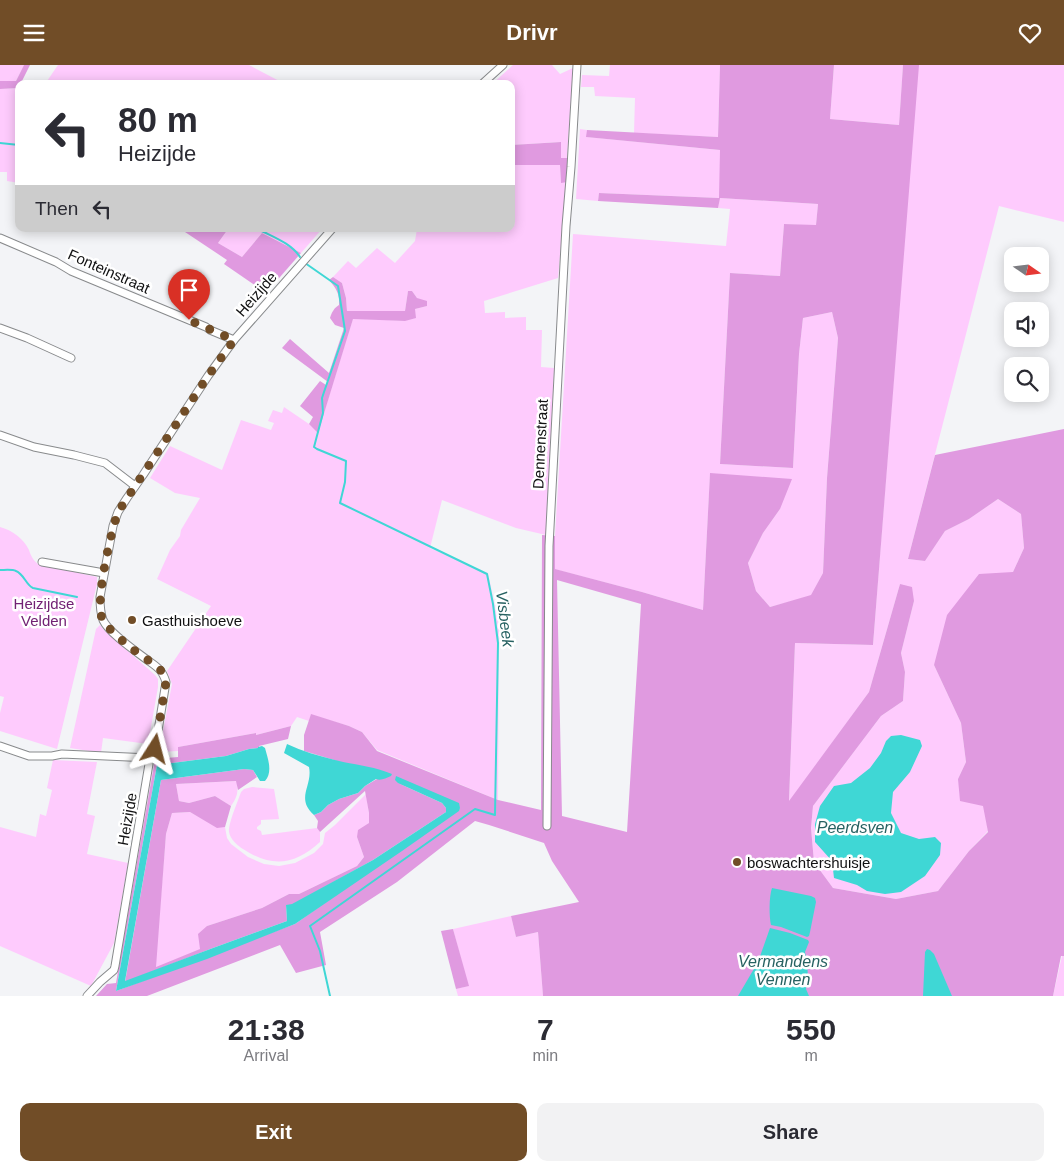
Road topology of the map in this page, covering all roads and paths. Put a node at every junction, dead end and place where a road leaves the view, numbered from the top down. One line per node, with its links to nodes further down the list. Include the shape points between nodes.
1 (503, 65): 3 (street)
2 (578, 65): 15 (street, Dennenstraat, via 549,546)
3 (486, 80)
4 (329, 232): 7 (street, Heizijde)
5 (0, 238): 7 (street, Fonteinstraat)
6 (0, 328): 8 (street)
7 (234, 340): 10 (street, Heizijde)
8 (71, 358)
9 (0, 435): 10 (street, via 34,447 105,463)
10 (135, 486): 12 (street, Heizijde, via 113,526)
11 (42, 563): 12 (street)
12 (104, 573): 14 (street, Heizijde, via 100,603 104,622 163,672 166,682 155,749)
13 (0, 746): 14 (street, via 28,757 62,754)
14 (150, 758): 16 (street, Heizijde, via 114,971)
15 (547, 825)
16 (87, 996)

